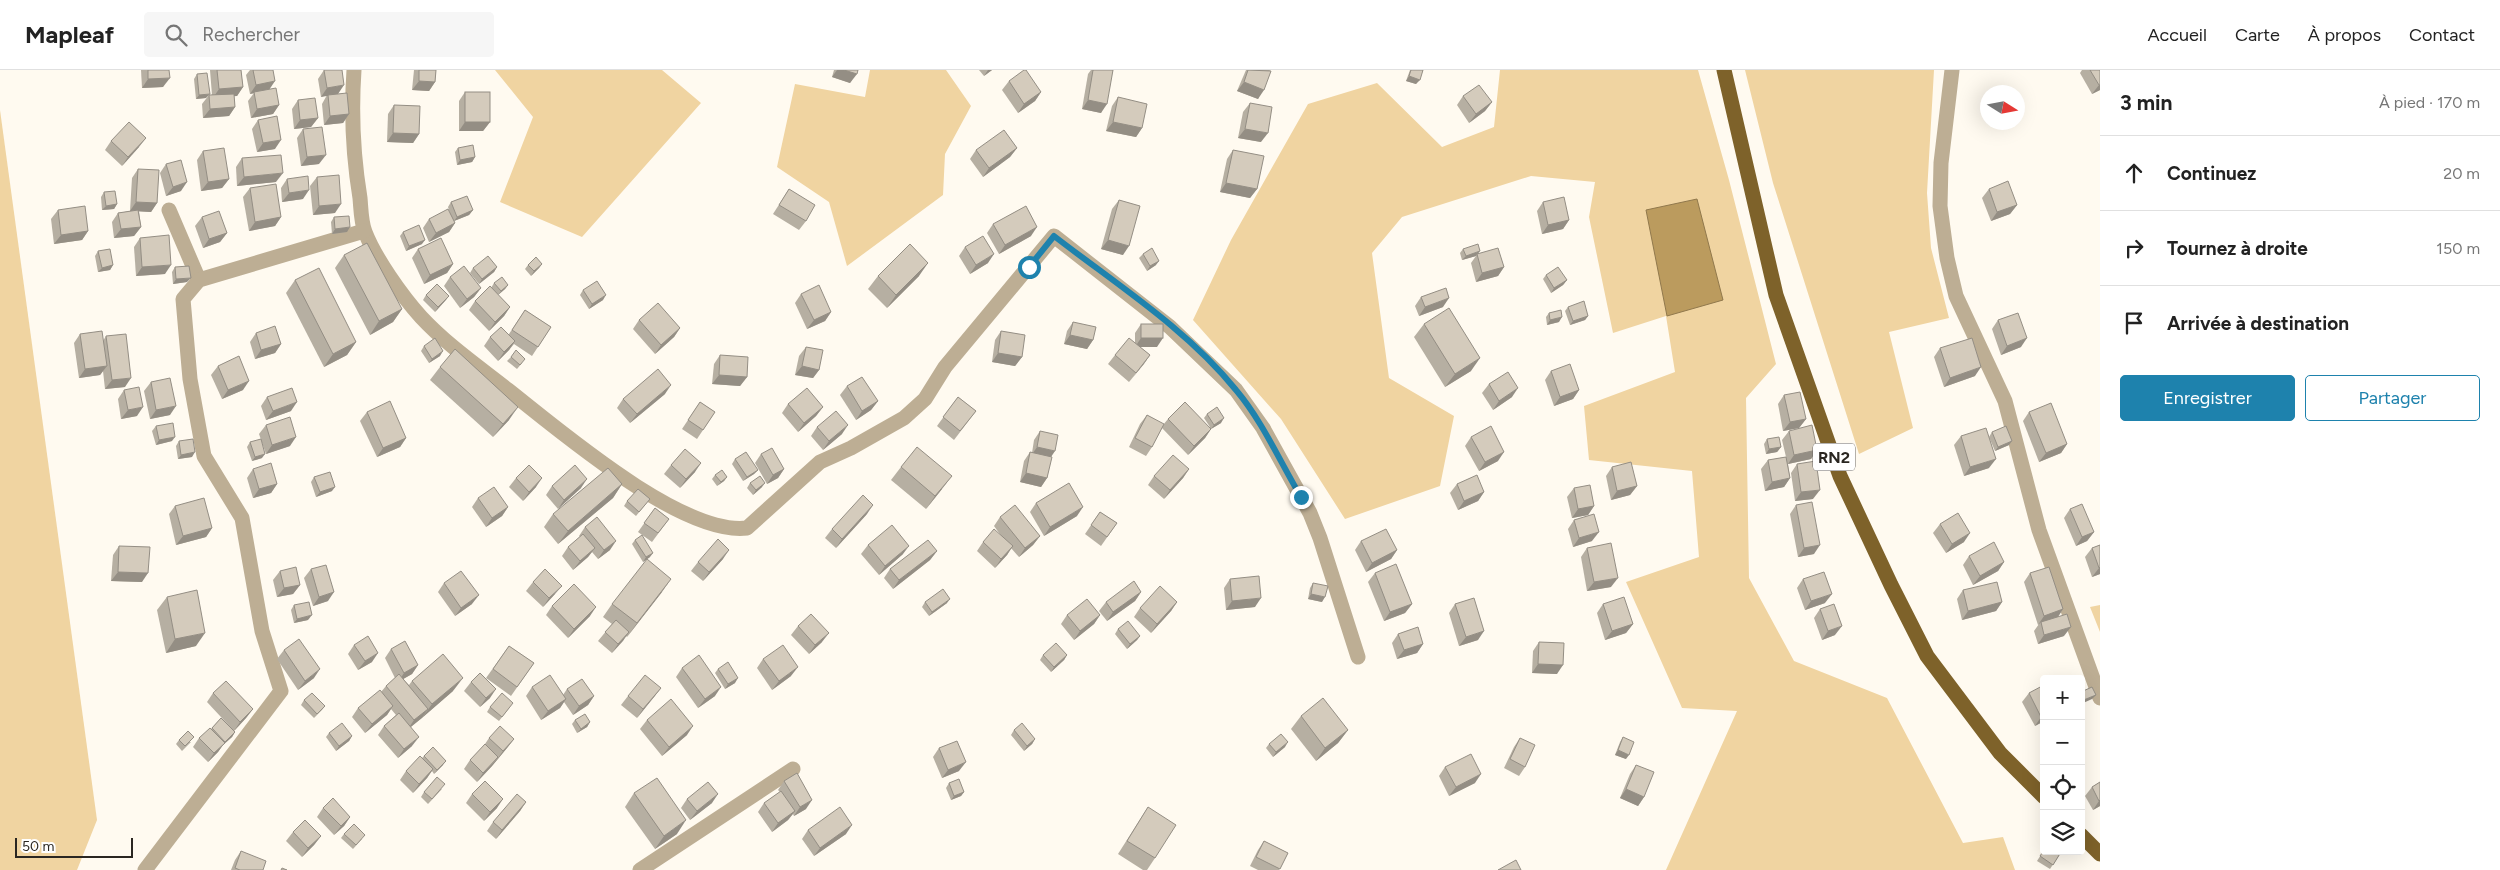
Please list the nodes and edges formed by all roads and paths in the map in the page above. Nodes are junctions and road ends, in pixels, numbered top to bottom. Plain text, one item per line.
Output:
1 (354, 70) edge
2 (1724, 70) edge
3 (1952, 70) edge
4 (169, 210) dead end
5 (364, 231) junction
6 (199, 280) junction
7 (1358, 657) dead end
8 (2100, 698) edge
9 (793, 769) dead end
10 (2040, 793) edge
11 (2085, 839) edge
12 (2100, 854) edge
13 (145, 870) edge
14 (640, 870) edge

1 - 5 street
2 - 10 highway, RN2
3 - 8 street
4 - 6 street
5 - 6 street
5 - 7 street
6 - 13 street
9 - 14 street
11 - 12 highway

